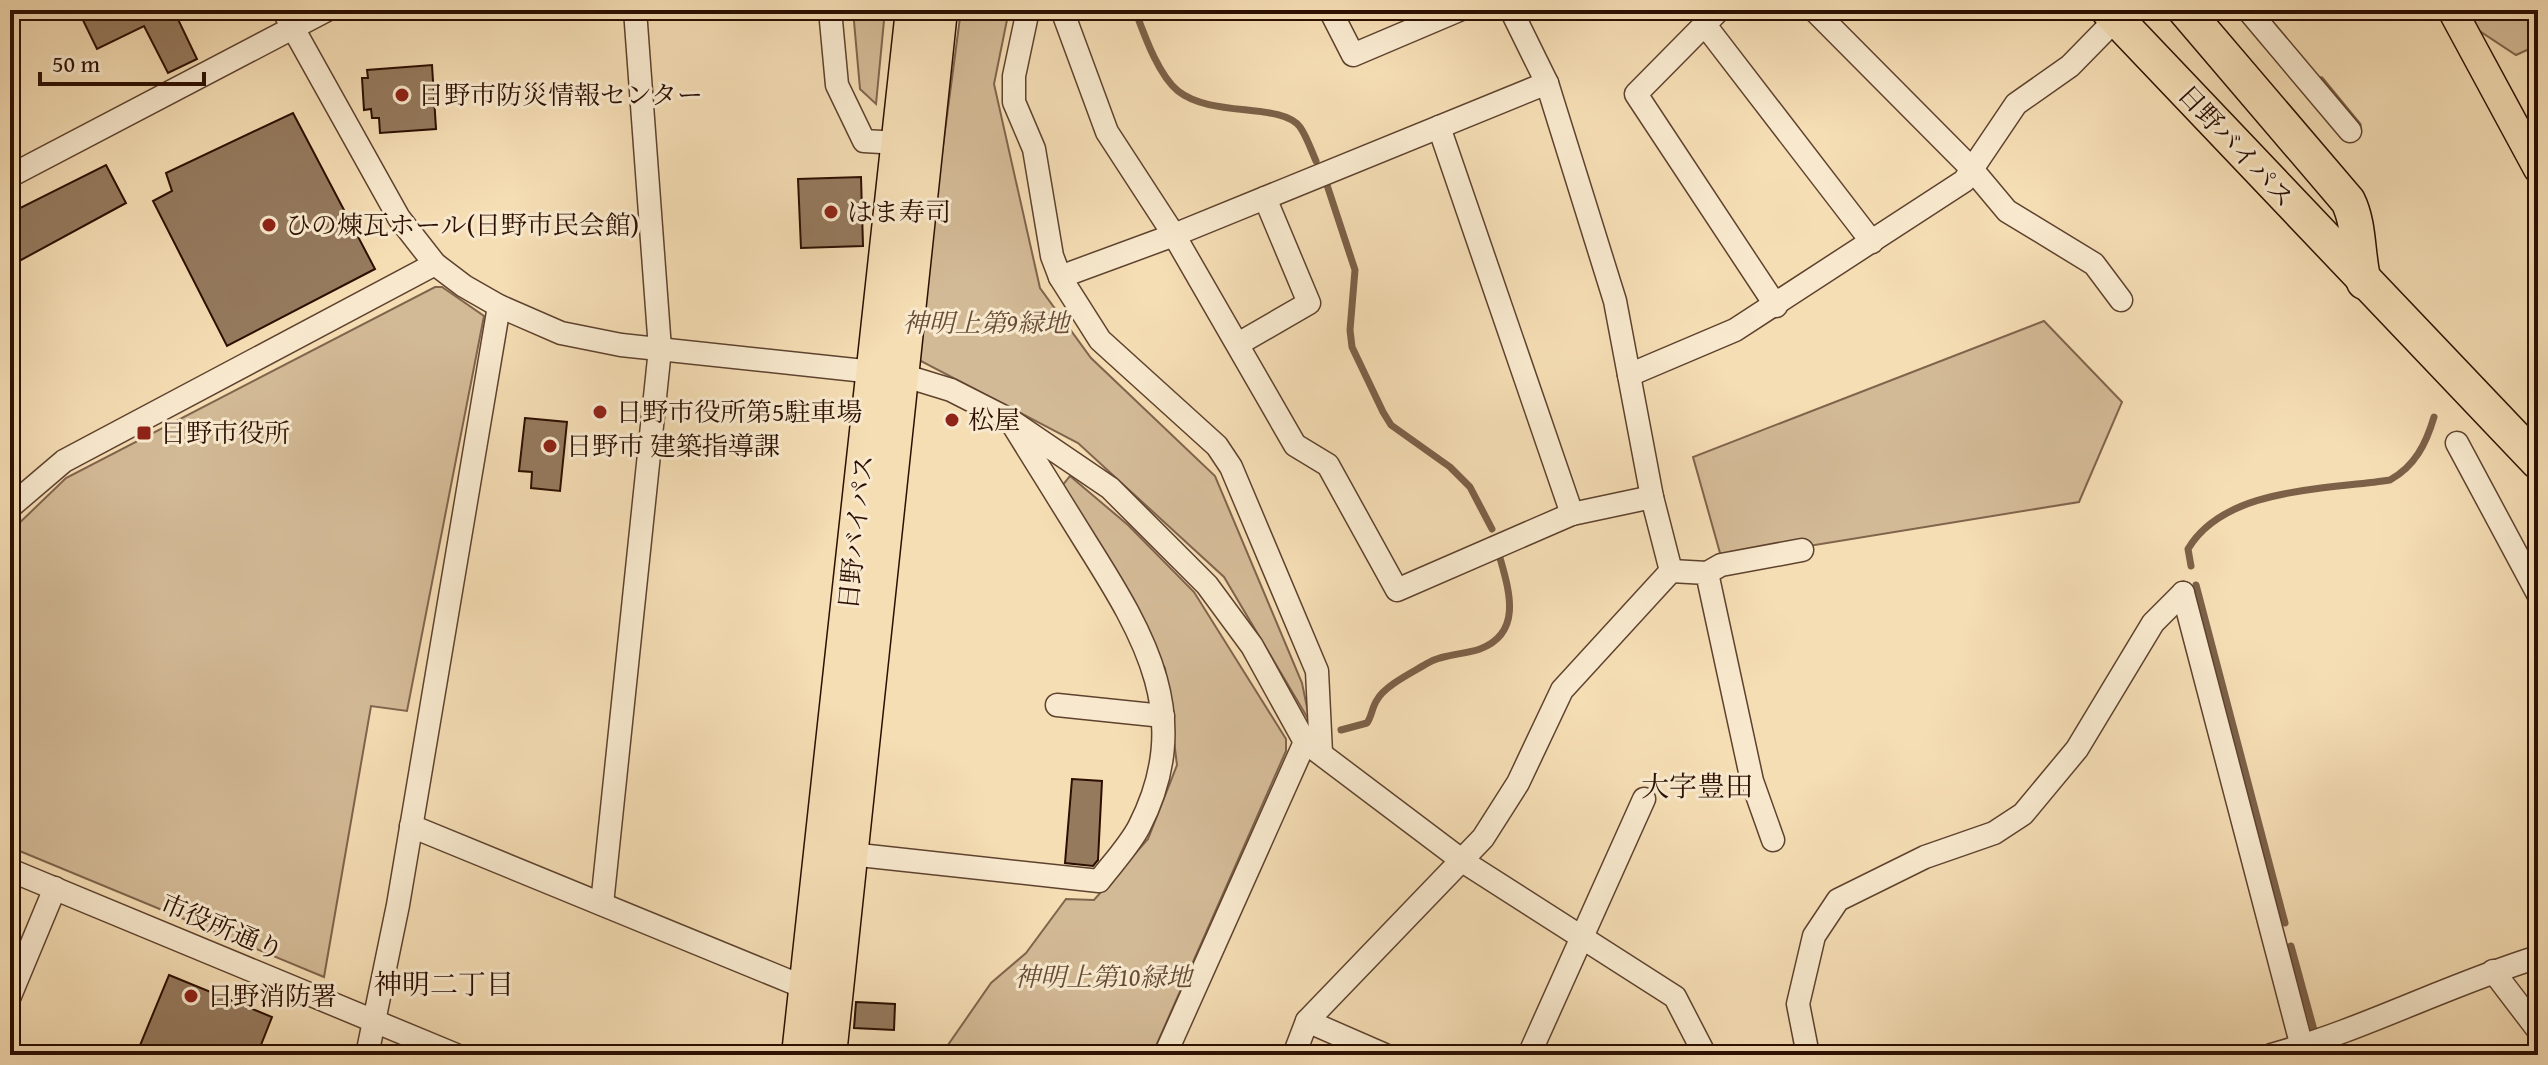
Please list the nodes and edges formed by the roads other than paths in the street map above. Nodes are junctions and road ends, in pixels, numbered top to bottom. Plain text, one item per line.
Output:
1 (327, 10) edge
2 (635, 10) edge
3 (830, 10) edge
4 (913, 10) edge
5 (940, 10) edge
6 (1028, 10) edge
7 (1062, 10) edge
8 (1330, 10) edge
9 (1459, 10) edge
10 (1511, 10) edge
11 (1814, 10) edge
12 (2185, 10) edge
13 (2248, 10) edge
14 (2452, 10) edge
15 (2112, 14) edge
16 (1712, 18) edge
17 (288, 19) edge
18 (1547, 83) junction
19 (1439, 127) junction
20 (2350, 131) dead end
21 (899, 143) junction
22 (1971, 168) junction
23 (2538, 169) edge
24 (10, 176) edge
25 (1265, 198) junction
26 (1174, 235) junction
27 (1872, 242) junction
28 (435, 264) junction
29 (1060, 277) junction
30 (2364, 282) junction
31 (2121, 300) dead end
32 (499, 306) junction
33 (1776, 306) junction
34 (1238, 344) junction
35 (660, 349) junction
36 (888, 373) junction
37 (1629, 375) junction
38 (1010, 420) junction
39 (2457, 443) dead end
40 (2538, 462) edge
41 (1652, 497) junction
42 (10, 507) edge
43 (1572, 514) junction
44 (1802, 550) dead end
45 (1671, 571) junction
46 (1707, 573) junction
47 (2538, 594) edge
48 (1057, 705) dead end
49 (1163, 716) junction
50 (1313, 747) junction
51 (1644, 799) dead end
52 (411, 826) junction
53 (1773, 840) dead end
54 (850, 854) junction
55 (1464, 862) junction
56 (10, 870) edge
57 (55, 888) junction
58 (602, 904) junction
59 (1582, 936) junction
60 (2538, 957) edge
61 (2493, 971) junction
62 (806, 988) junction
63 (10, 996) edge
64 (1307, 1021) junction
65 (377, 1022) junction
66 (2538, 1030) edge
67 (2330, 1046) edge
68 (2302, 1047) junction
69 (367, 1055) edge
70 (456, 1055) edge
71 (799, 1055) edge
72 (829, 1055) edge
73 (1165, 1055) edge
74 (1294, 1055) edge
75 (1385, 1055) edge
76 (1529, 1055) edge
77 (1705, 1055) edge
78 (1808, 1055) edge
79 (2271, 1055) edge

1 - 17 street
2 - 35 street
3 - 21 street
4 - 21 highway, 日野バイパス
5 - 36 highway, 日野バイパス
6 - 29 street
7 - 26 street
8 - 9 street
10 - 18 street
11 - 22 street
12 - 30 highway, 日野バイパス
13 - 20 street
14 - 23 main road
15 - 22 street
15 - 30 highway, 日野バイパス
16 - 27 street
16 - 33 street
17 - 24 street
17 - 28 street
18 - 19 street
18 - 37 street
19 - 25 street
19 - 43 street
21 - 36 highway, 日野バイパス
22 - 27 street
22 - 31 street
25 - 26 street
25 - 34 street
26 - 29 street
26 - 34 street
27 - 33 street
28 - 32 street
28 - 42 street
29 - 50 street
30 - 40 highway, 日野バイパス
32 - 35 street
32 - 52 street
33 - 37 street
34 - 43 street
35 - 36 street
35 - 58 street
36 - 38 street
36 - 54 highway, 日野バイパス
36 - 62 highway, 日野バイパス
37 - 41 street
38 - 49 street
38 - 50 street
39 - 47 street
41 - 43 street
41 - 45 street
44 - 46 street
45 - 46 street
45 - 55 street
46 - 53 street
48 - 49 street
49 - 54 street
50 - 55 street
50 - 73 street
51 - 59 street
52 - 58 street
52 - 65 street
54 - 72 highway, 日野バイパス
55 - 59 street
55 - 64 street
56 - 57 street, 市役所通り
57 - 63 street
57 - 65 street, 市役所通り
58 - 62 street
59 - 76 street
59 - 77 street
60 - 61 street
61 - 66 street
61 - 67 street
62 - 71 highway, 日野バイパス
64 - 74 street
64 - 75 street
65 - 69 street
65 - 70 street, 市役所通り
67 - 68 street
68 - 78 street
68 - 79 street

